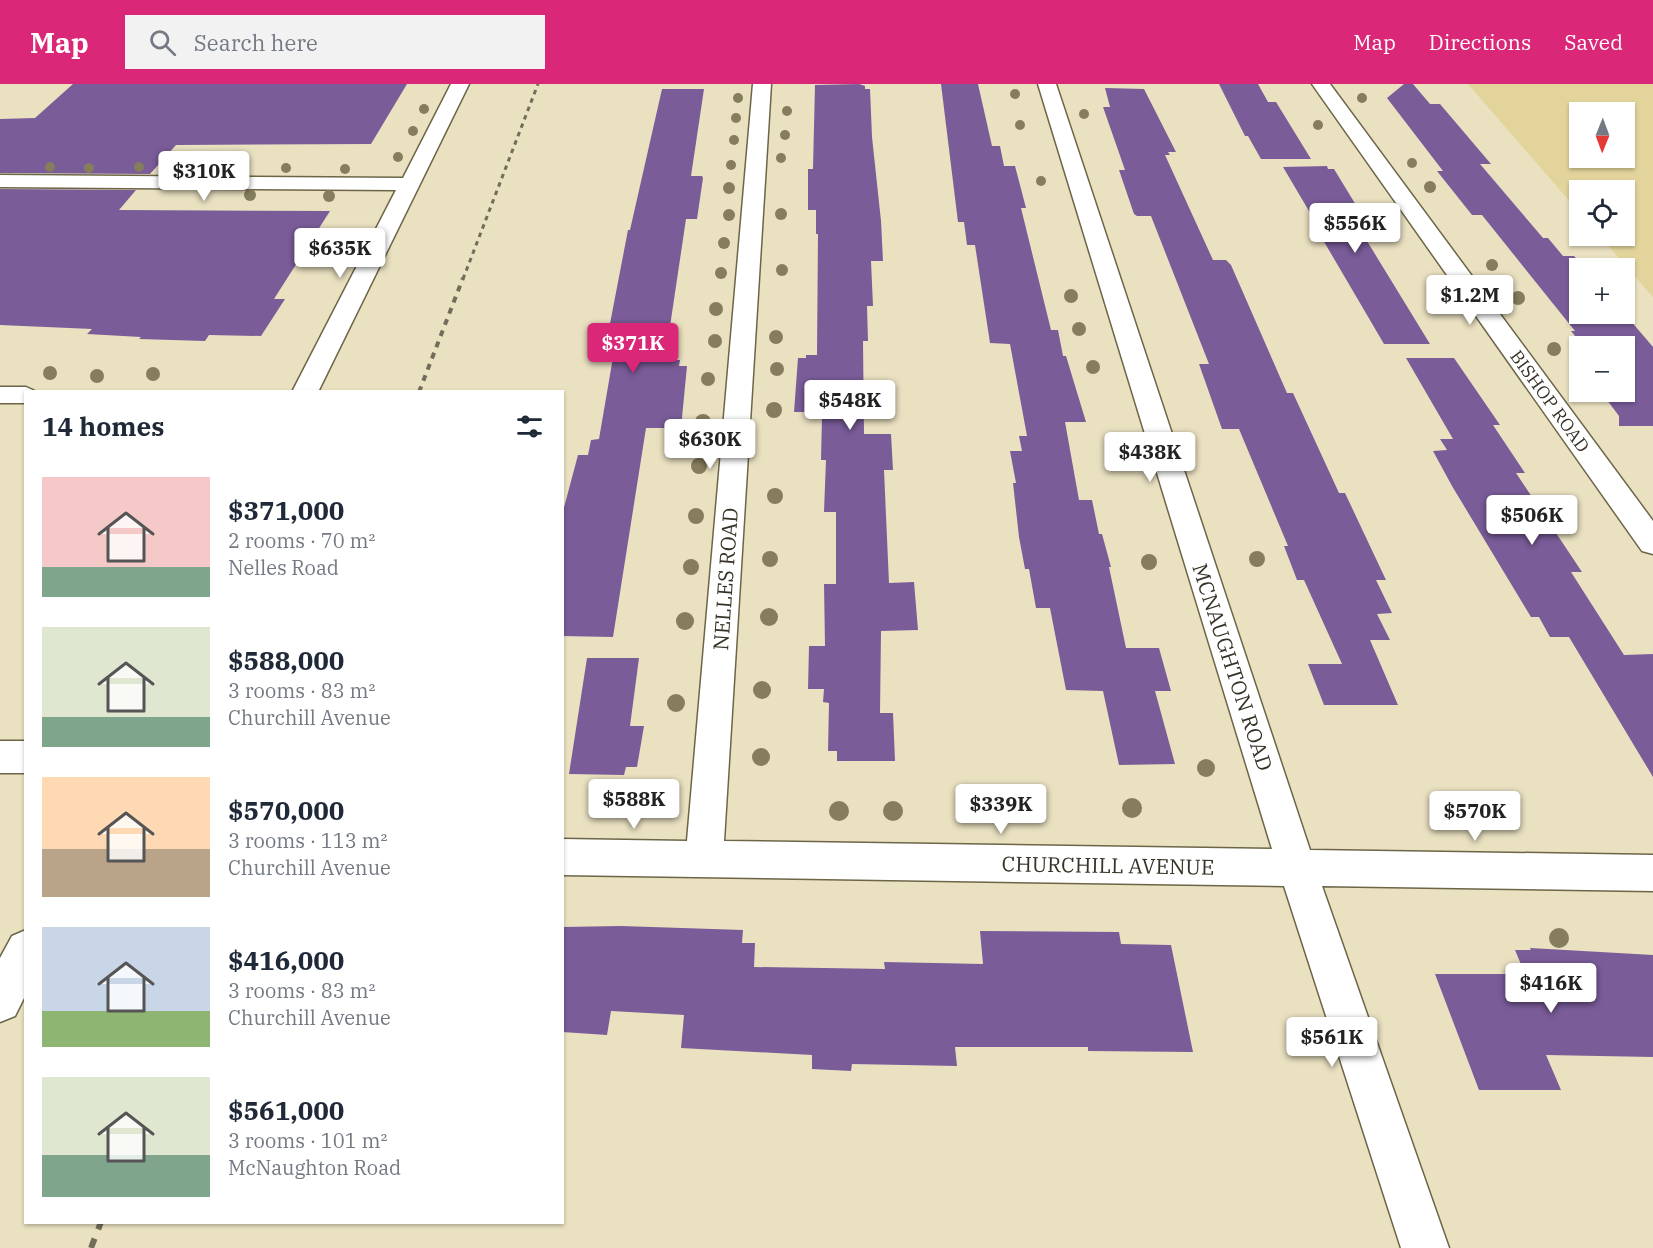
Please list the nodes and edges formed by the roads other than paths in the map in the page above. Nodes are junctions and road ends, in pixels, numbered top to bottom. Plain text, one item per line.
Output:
1 (460, 84) edge
2 (762, 84) edge
3 (1047, 84) edge
4 (1321, 84) edge
5 (0, 181) edge
6 (409, 184) junction
7 (306, 390) edge
8 (0, 395) edge
9 (24, 395) edge
10 (1653, 543) edge
11 (0, 757) edge
12 (24, 757) edge
13 (564, 857) edge
14 (704, 859) junction
15 (1297, 868) junction
16 (1653, 873) edge
17 (24, 954) edge
18 (0, 1001) edge
19 (1425, 1248) edge

1 - 6 street
2 - 14 street, NELLES ROAD
3 - 15 street, MCNAUGHTON ROAD
4 - 10 street, BISHOP ROAD
5 - 6 street
6 - 7 street
8 - 9 street
11 - 12 street
13 - 14 street, CHURCHILL AVENUE
14 - 15 street, CHURCHILL AVENUE
15 - 16 street, CHURCHILL AVENUE
15 - 19 street, MCNAUGHTON ROAD
17 - 18 street

